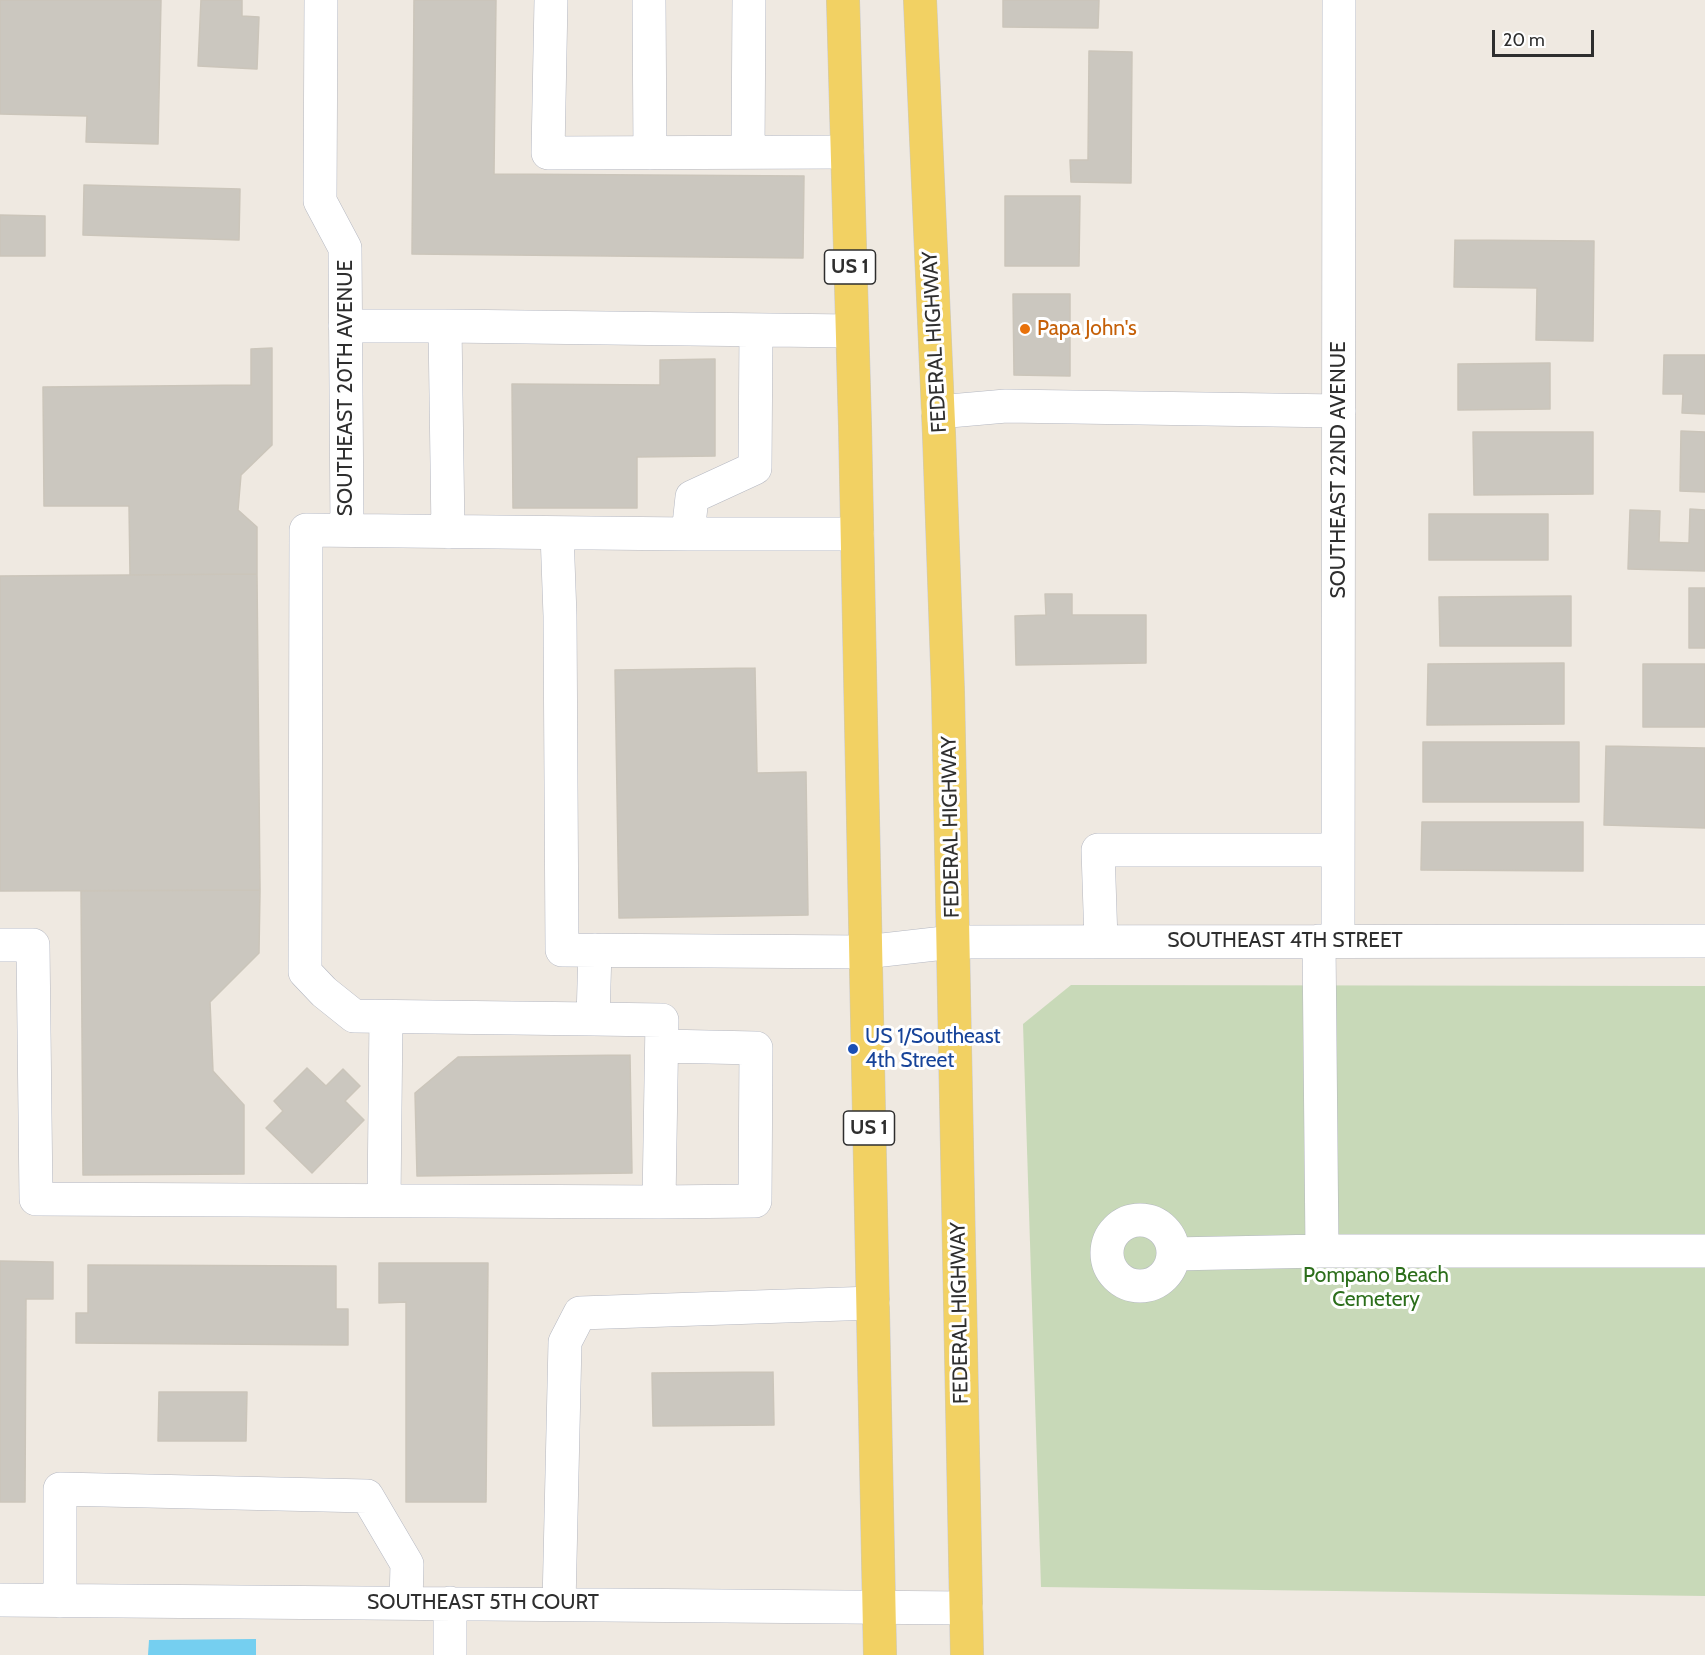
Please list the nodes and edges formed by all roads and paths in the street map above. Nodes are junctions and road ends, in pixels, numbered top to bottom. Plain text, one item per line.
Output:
1 (321, 0) edge
2 (550, 0) edge
3 (649, 0) edge
4 (748, 0) edge
5 (843, 0) edge
6 (920, 0) edge
7 (1339, 0) edge
8 (748, 152) junction
9 (847, 152) junction
10 (650, 153) junction
11 (345, 326) junction
12 (445, 326) junction
13 (756, 330) junction
14 (851, 331) junction
15 (1339, 411) junction
16 (938, 412) junction
17 (346, 530) junction
18 (448, 532) junction
19 (556, 533) junction
20 (688, 534) junction
21 (858, 534) junction
22 (1338, 850) junction
23 (1101, 941) junction
24 (1329, 941) junction
25 (1705, 941) edge
26 (953, 942) junction
27 (0, 945) edge
28 (595, 950) junction
29 (865, 952) junction
30 (386, 1017) junction
31 (593, 1018) junction
32 (662, 1046) junction
33 (384, 1200) junction
34 (659, 1202) junction
35 (1322, 1251) junction
36 (1705, 1251) edge
37 (1173, 1254) dead end
38 (873, 1303) junction
39 (0, 1600) edge
40 (60, 1601) junction
41 (406, 1603) junction
42 (450, 1603) junction
43 (559, 1604) junction
44 (880, 1606) junction
45 (966, 1608) junction
46 (450, 1655) edge
47 (880, 1655) edge
48 (967, 1655) edge

1 - 11 street, SOUTHEAST 20TH AVENUE
2 - 10 street
3 - 10 street
4 - 8 street
5 - 9 main road, US 1
6 - 16 main road, FEDERAL HIGHWAY
7 - 15 street, SOUTHEAST 22ND AVENUE
8 - 9 street
8 - 10 street
9 - 14 main road, US 1
11 - 12 street
11 - 17 street, SOUTHEAST 20TH AVENUE
12 - 13 street
12 - 18 street
13 - 14 street
13 - 20 street
14 - 21 main road, US 1
15 - 16 street
15 - 22 street, SOUTHEAST 22ND AVENUE
16 - 26 main road, FEDERAL HIGHWAY
17 - 18 street
17 - 30 street
18 - 19 street
19 - 20 street
19 - 28 street, SOUTHEAST 4TH STREET
20 - 21 street
21 - 29 main road, US 1
22 - 23 street
22 - 24 street, SOUTHEAST 22ND AVENUE
23 - 24 street, SOUTHEAST 4TH STREET
23 - 26 street, SOUTHEAST 4TH STREET
24 - 25 street, SOUTHEAST 4TH STREET
24 - 35 street, SOUTHEAST 22ND AVENUE
26 - 29 street, SOUTHEAST 4TH STREET
26 - 45 main road, FEDERAL HIGHWAY
27 - 33 street
28 - 29 street, SOUTHEAST 4TH STREET
28 - 31 street
29 - 38 main road, US 1
30 - 31 street
30 - 33 street
31 - 32 street
32 - 34 street
32 - 34 street
33 - 34 street
35 - 36 street
35 - 37 street
38 - 43 street
38 - 44 main road, US 1
39 - 40 street, SOUTHEAST 5TH COURT
40 - 41 street, SOUTHEAST 5TH COURT
40 - 41 street
41 - 42 street, SOUTHEAST 5TH COURT
42 - 43 street, SOUTHEAST 5TH COURT
42 - 46 street
43 - 44 street, SOUTHEAST 5TH COURT
44 - 45 street, SOUTHEAST 5TH COURT
44 - 47 main road, US 1
45 - 48 main road, FEDERAL HIGHWAY

